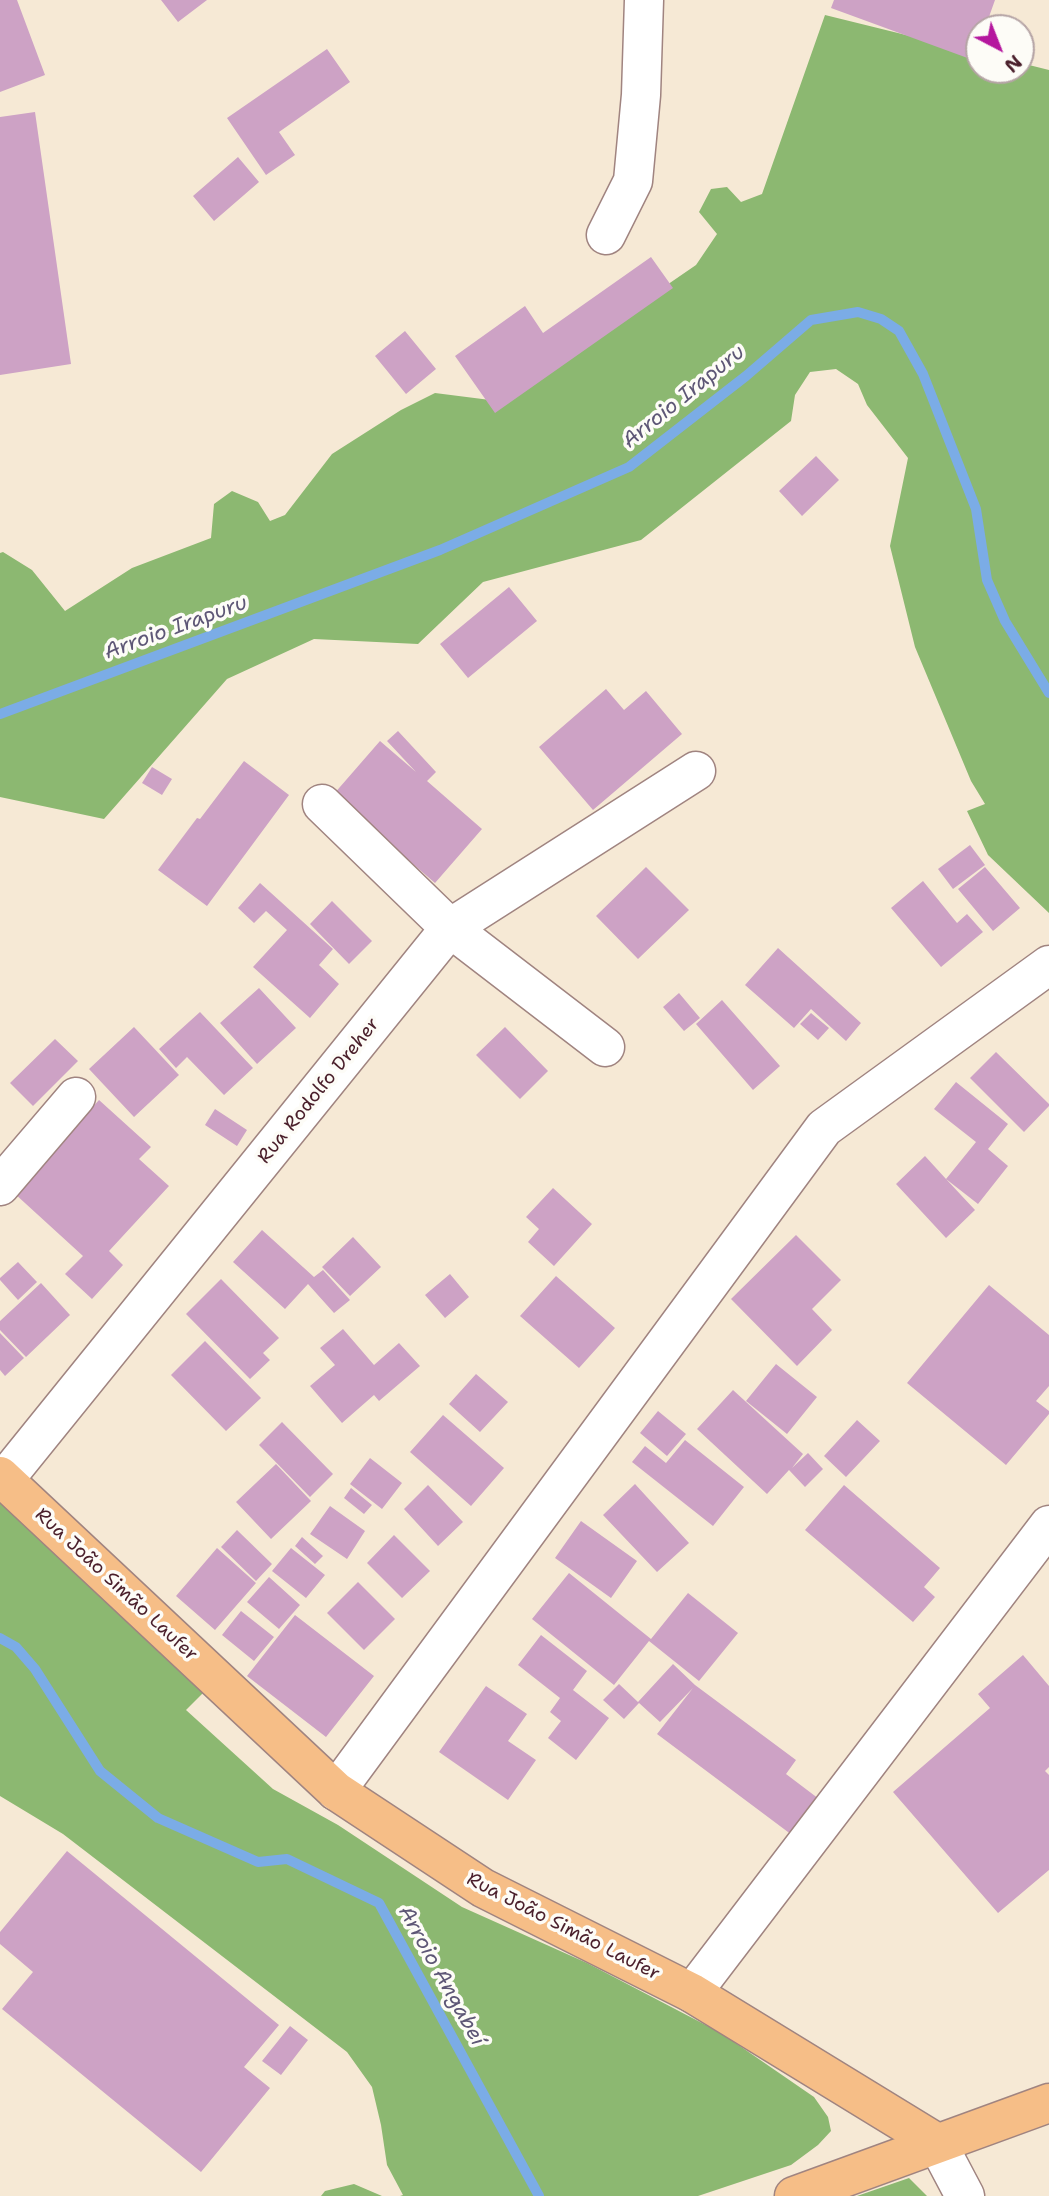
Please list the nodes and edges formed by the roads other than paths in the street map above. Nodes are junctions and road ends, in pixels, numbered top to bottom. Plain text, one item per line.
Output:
1 (644, 0) edge
2 (606, 235) dead end
3 (696, 771) dead end
4 (322, 804) dead end
5 (450, 928) junction
6 (1049, 965) edge
7 (605, 1047) dead end
8 (76, 1097) dead end
9 (0, 1186) edge
10 (2, 1478) edge
11 (1049, 1525) edge
12 (336, 1791) junction
13 (692, 1993) junction
14 (1049, 2104) edge
15 (937, 2143) junction
16 (794, 2196) edge
17 (965, 2196) edge

1 - 2 street
3 - 5 street, Rua Rodolfo Dreher
4 - 5 street
5 - 7 street
5 - 10 street, Rua Rodolfo Dreher
6 - 12 street
8 - 9 street
10 - 12 main road, Rua João Simão Laufer
11 - 13 street
12 - 13 main road, Rua João Simão Laufer
13 - 15 main road, Rua João Simão Laufer
14 - 15 main road
15 - 16 main road
15 - 17 street

